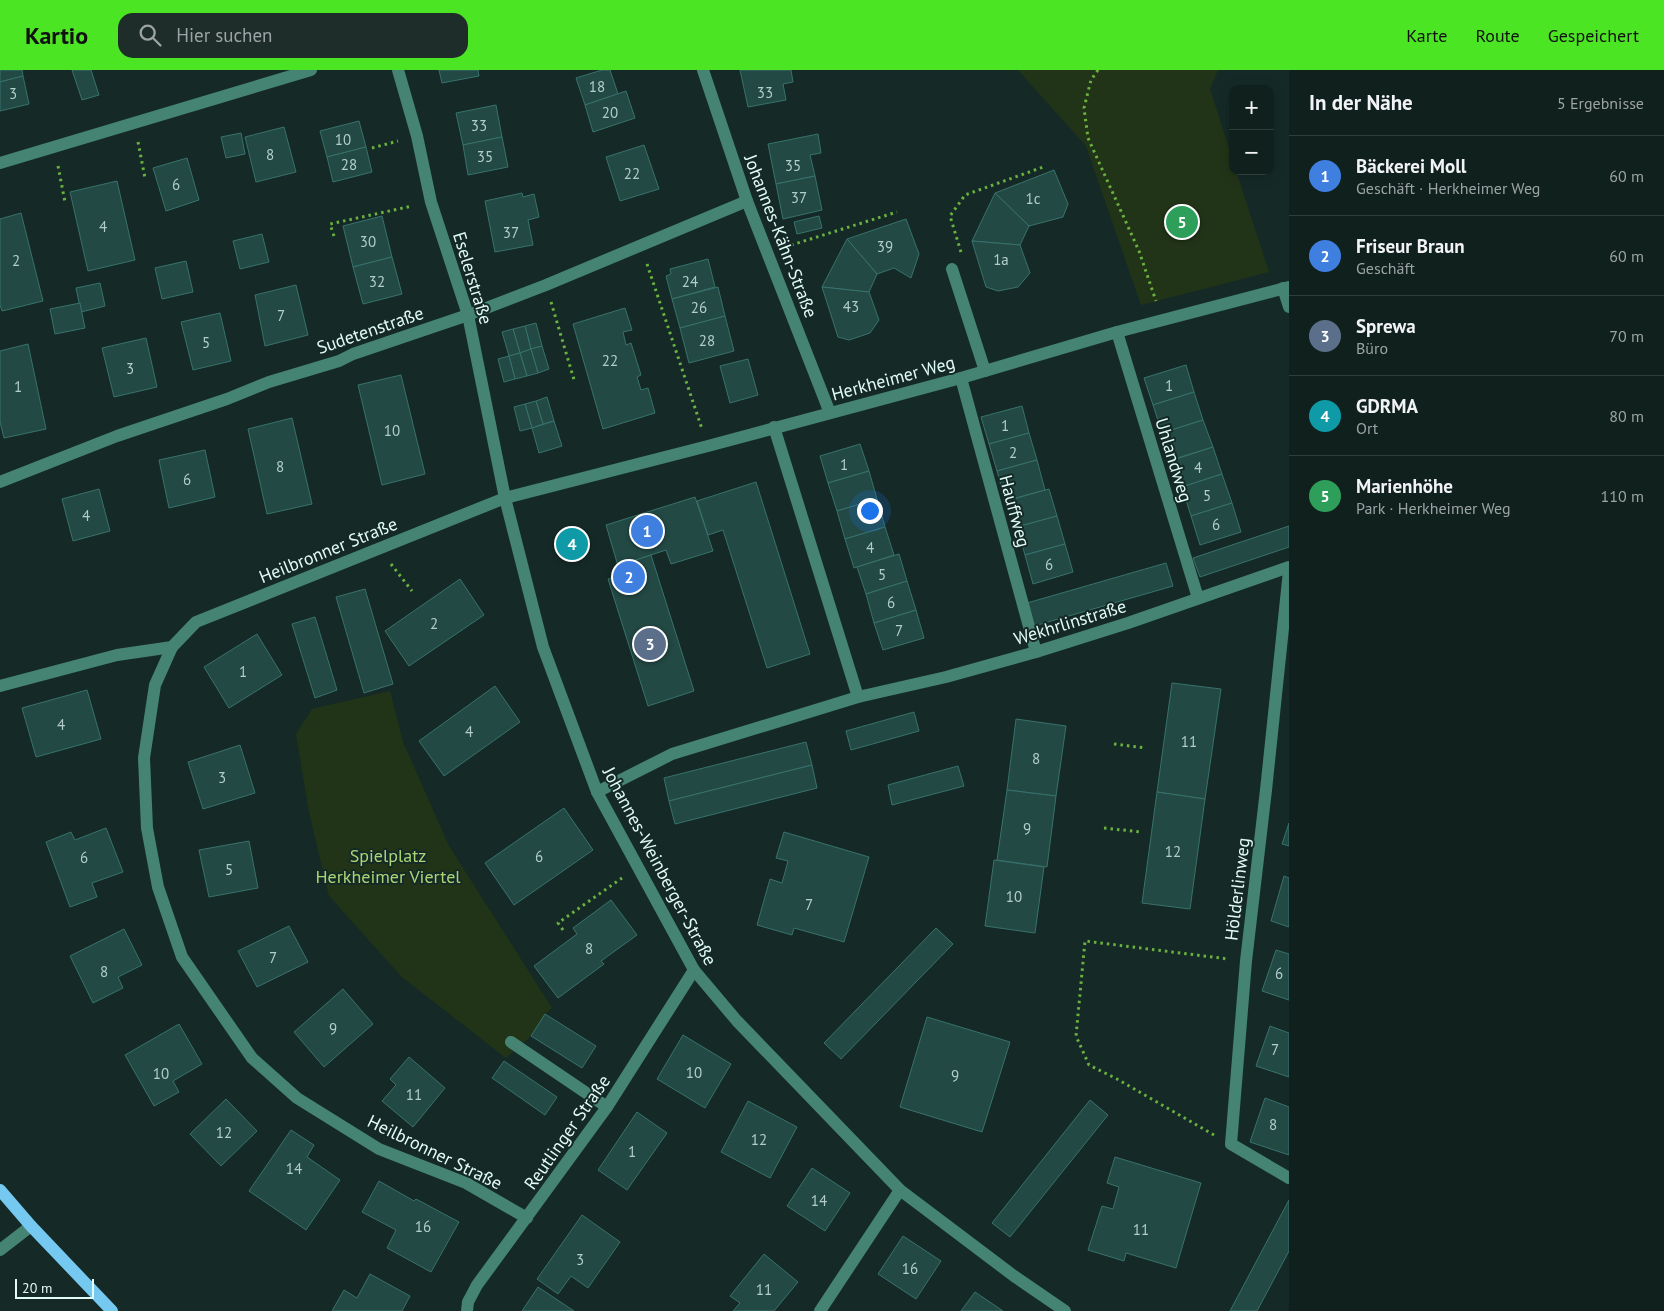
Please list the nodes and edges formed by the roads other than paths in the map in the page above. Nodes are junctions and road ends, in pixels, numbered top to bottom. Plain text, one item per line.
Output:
1 (311, 70) edge
2 (398, 70) edge
3 (703, 70) edge
4 (0, 163) edge
5 (747, 201) junction
6 (952, 269) dead end
7 (1286, 288) edge
8 (1289, 307) edge
9 (468, 314) junction
10 (1116, 332) junction
11 (985, 371) junction
12 (961, 378) junction
13 (830, 413) junction
14 (774, 427) junction
15 (0, 482) edge
16 (504, 498) junction
17 (1289, 567) edge
18 (1289, 571) edge
19 (1198, 598) junction
20 (172, 647) junction
21 (1036, 652) junction
22 (0, 686) edge
23 (858, 697) junction
24 (597, 792) junction
25 (694, 970) junction
26 (510, 1042) dead end
27 (607, 1107) junction
28 (1289, 1178) edge
29 (0, 1190) edge
30 (900, 1190) junction
31 (527, 1218) junction
32 (31, 1226) junction
33 (0, 1250) edge
34 (112, 1311) edge
35 (467, 1311) edge
36 (820, 1311) edge
37 (1065, 1311) edge

1 - 4 street
2 - 9 street, Eselerstraße
3 - 5 street, Johannes-Kähn-Straße
5 - 9 street, Sudetenstraße
5 - 13 street, Johannes-Kähn-Straße
6 - 11 street
7 - 8 street
7 - 10 street, Herkheimer Weg
9 - 15 street, Sudetenstraße
9 - 16 street, Eselerstraße
10 - 11 street, Herkheimer Weg
10 - 19 street, Uhlandweg
11 - 12 street, Herkheimer Weg
12 - 13 street, Herkheimer Weg
12 - 21 street, Hauffweg
13 - 14 street, Herkheimer Weg
14 - 16 street, Herkheimer Weg
14 - 23 street
16 - 20 street, Heilbronner Straße
16 - 24 street, Johannes-Weinberger-Straße
17 - 19 street, Wekhrlinstraße
18 - 28 street, Hölderlinweg
19 - 21 street, Wekhrlinstraße
20 - 22 street
20 - 31 street, Heilbronner Straße
21 - 23 street, Wekhrlinstraße
23 - 24 street, Wekhrlinstraße
24 - 25 street, Johannes-Weinberger-Straße
25 - 27 street, Reutlinger Straße
25 - 30 street, Johannes-Weinberger-Straße
26 - 27 street
27 - 31 street, Reutlinger Straße
29 - 32 main road
30 - 36 street
30 - 37 street, Johannes-Weinberger-Straße
31 - 35 street, Reutlinger Straße
32 - 33 street
32 - 34 main road

